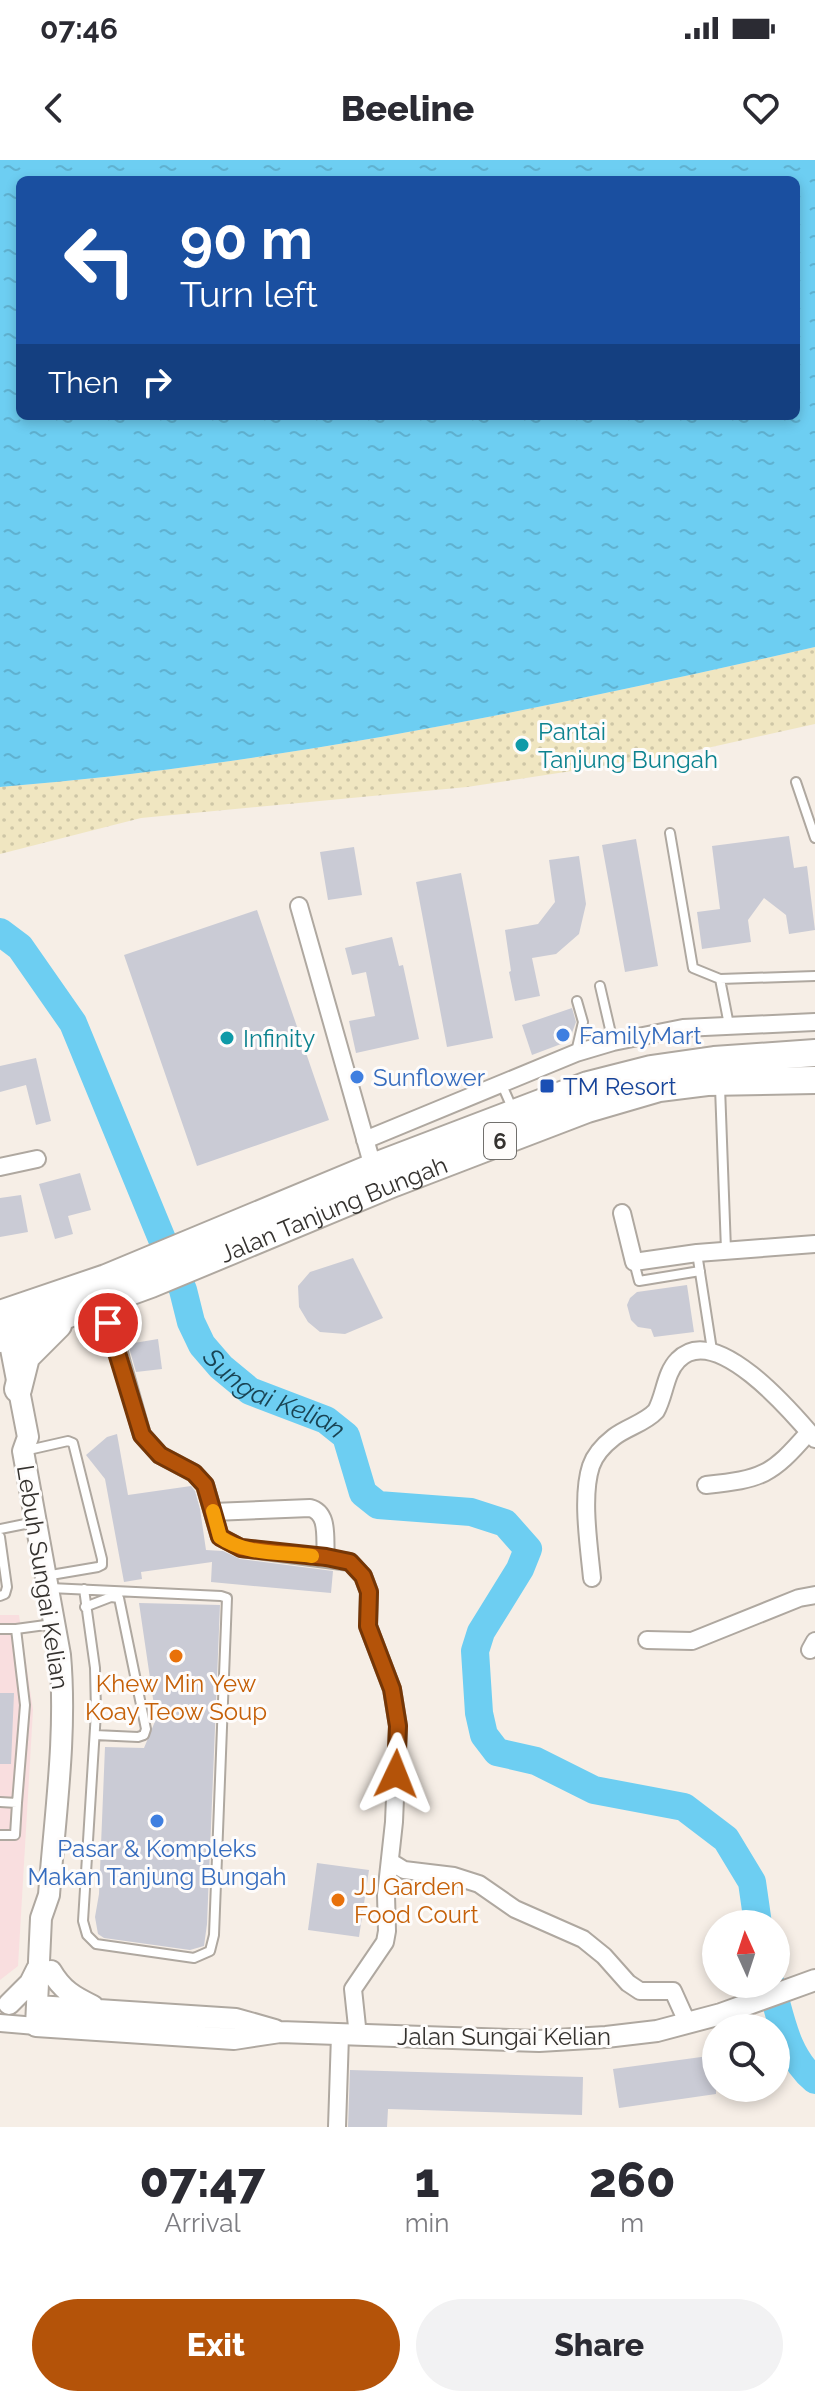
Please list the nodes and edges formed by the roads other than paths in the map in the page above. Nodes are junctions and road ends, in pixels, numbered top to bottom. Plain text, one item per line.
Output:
1 (796, 782) dead end
2 (670, 833) dead end
3 (815, 838) edge
4 (299, 906) dead end
5 (815, 976) edge
6 (720, 979) junction
7 (600, 986) dead end
8 (577, 1001) dead end
9 (815, 1022) edge
10 (729, 1026) junction
11 (613, 1042) junction
12 (576, 1053) junction
13 (815, 1053) edge
14 (815, 1080) edge
15 (720, 1082) junction
16 (502, 1085) junction
17 (514, 1113) junction
18 (365, 1140) junction
19 (37, 1159) dead end
20 (0, 1167) edge
21 (373, 1167) junction
22 (622, 1213) dead end
23 (815, 1244) edge
24 (726, 1250) junction
25 (195, 1253) junction
26 (697, 1253) junction
27 (634, 1262) junction
28 (700, 1271) junction
29 (146, 1274) junction
30 (100, 1304) junction
31 (70, 1315) junction
32 (3, 1326) edge
33 (712, 1350) junction
34 (6, 1384) edge
35 (812, 1436) edge
36 (23, 1451) junction
37 (706, 1485) dead end
38 (213, 1512) junction
39 (36, 1522) junction
40 (0, 1529) edge
41 (0, 1537) edge
42 (326, 1557) junction
43 (592, 1578) dead end
44 (46, 1582) junction
45 (84, 1589) junction
46 (815, 1595) edge
47 (0, 1596) edge
48 (85, 1607) junction
49 (53, 1624) junction
50 (0, 1629) edge
51 (16, 1629) junction
52 (647, 1640) dead end
53 (95, 1735) junction
54 (0, 1802) edge
55 (17, 1803) junction
56 (0, 1835) edge
57 (391, 1862) junction
58 (45, 1968) junction
59 (815, 1980) edge
60 (5, 2003) edge
61 (101, 2010) junction
62 (43, 2016) junction
63 (687, 2022) junction
64 (0, 2023) edge
65 (280, 2032) junction
66 (349, 2036) junction
67 (337, 2127) edge

1 - 3 lane
2 - 6 lane
4 - 18 street
5 - 6 lane
6 - 10 lane
7 - 11 lane
8 - 12 lane
9 - 10 street
10 - 11 street
11 - 12 street
12 - 16 street
13 - 17 main road, Jalan Tanjung Bungah / 6
14 - 15 main road, Jalan Tanjung Bungah / 6
15 - 24 lane
15 - 25 main road, Jalan Tanjung Bungah / 6
16 - 17 lane
16 - 18 street
17 - 21 main road, Jalan Tanjung Bungah / 6
18 - 21 street
19 - 20 street
21 - 25 main road, Jalan Tanjung Bungah / 6
22 - 27 street
23 - 24 street
24 - 26 street
25 - 29 main road, Jalan Tanjung Bungah / 6
26 - 27 street
26 - 28 lane
27 - 28 lane
28 - 33 lane
29 - 30 main road, Jalan Tanjung Bungah / 6
29 - 32 main road, Jalan Tanjung Bungah / 6
30 - 31 main road, Jalan Tanjung Bungah / 6
30 - 38 street
31 - 32 main road, Jalan Tanjung Bungah / 6
31 - 34 main road
32 - 34 street, Lebuh Sungai Kelian
33 - 35 street
33 - 43 street
34 - 36 street, Lebuh Sungai Kelian
35 - 37 street
36 - 39 street, Lebuh Sungai Kelian
36 - 44 lane
38 - 42 street
38 - 42 street
39 - 40 lane
39 - 44 street, Lebuh Sungai Kelian
41 - 47 lane
42 - 57 street
44 - 45 lane
44 - 49 street, Lebuh Sungai Kelian
45 - 48 lane
45 - 53 lane
46 - 52 street
48 - 53 lane
48 - 53 lane
49 - 51 lane
49 - 58 street, Lebuh Sungai Kelian
50 - 51 lane
51 - 55 lane
54 - 55 lane
55 - 56 lane
57 - 63 street
57 - 66 street
58 - 60 street
58 - 61 street
58 - 62 street, Lebuh Sungai Kelian
59 - 63 street, Jalan Sungai Kelian
60 - 62 street, Jalan Sungai Kelian
61 - 62 street, Jalan Sungai Kelian
61 - 65 street, Jalan Sungai Kelian
62 - 64 street, Jalan Sungai Kelian
62 - 65 street, Jalan Sungai Kelian
63 - 66 street, Jalan Sungai Kelian
65 - 66 street, Jalan Sungai Kelian
66 - 67 street

